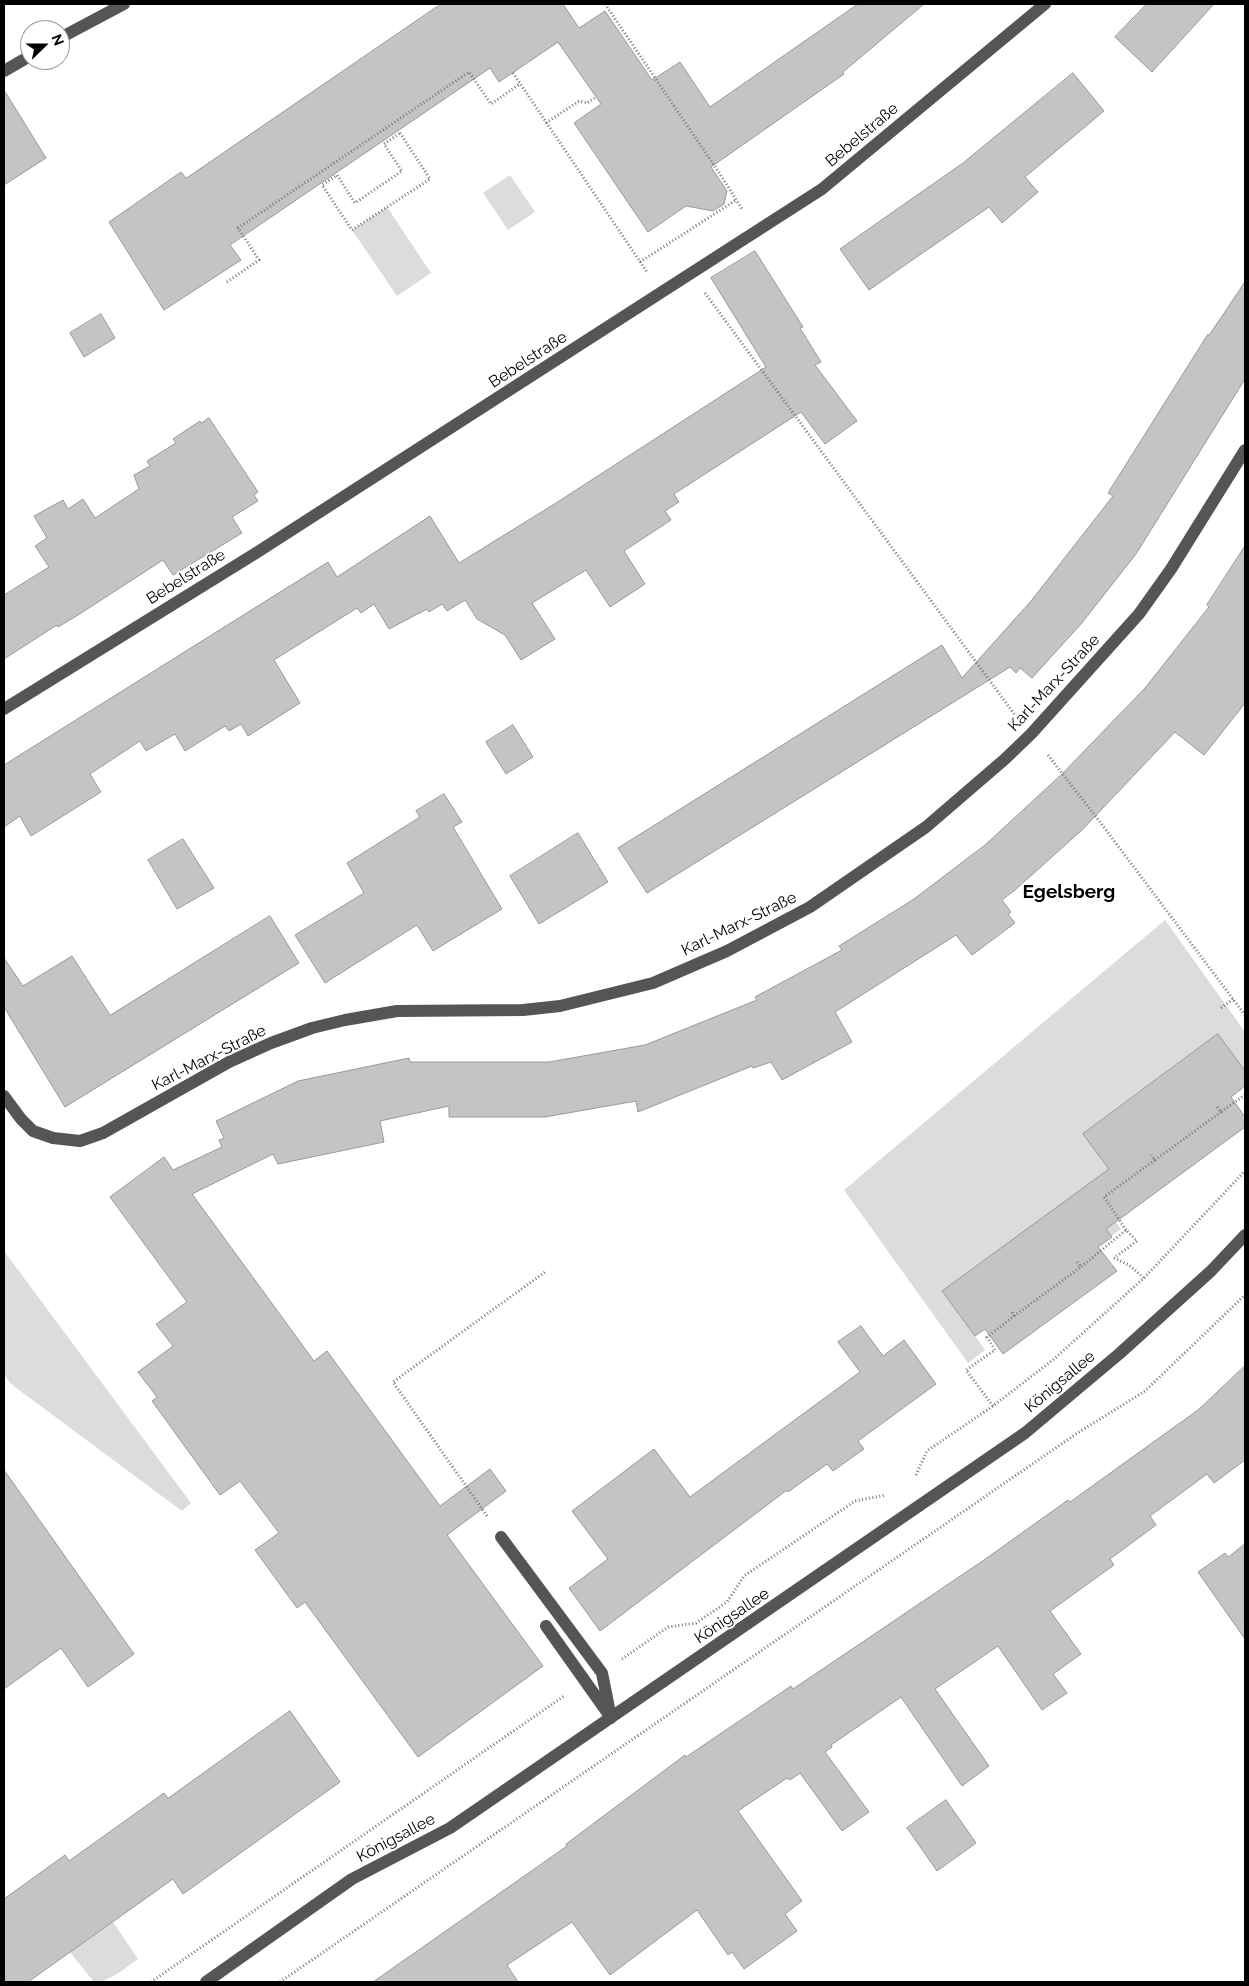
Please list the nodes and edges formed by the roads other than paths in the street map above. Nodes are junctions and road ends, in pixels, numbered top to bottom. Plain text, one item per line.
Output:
1 (124, 4) edge
2 (1045, 4) edge
3 (70, 33) edge
4 (20, 62) edge
5 (4, 72) edge
6 (1245, 450) edge
7 (4, 709) edge
8 (4, 1096) edge
9 (1245, 1235) edge
10 (501, 1537) road end
11 (546, 1626) dead end
12 (611, 1718) junction
13 (206, 1982) edge

1 - 3 street
2 - 7 street, Bebelstraße
4 - 5 street
6 - 8 street, Karl-Marx-Straße
9 - 12 street, Königsallee
10 - 12 street
11 - 12 street
12 - 13 street, Königsallee

